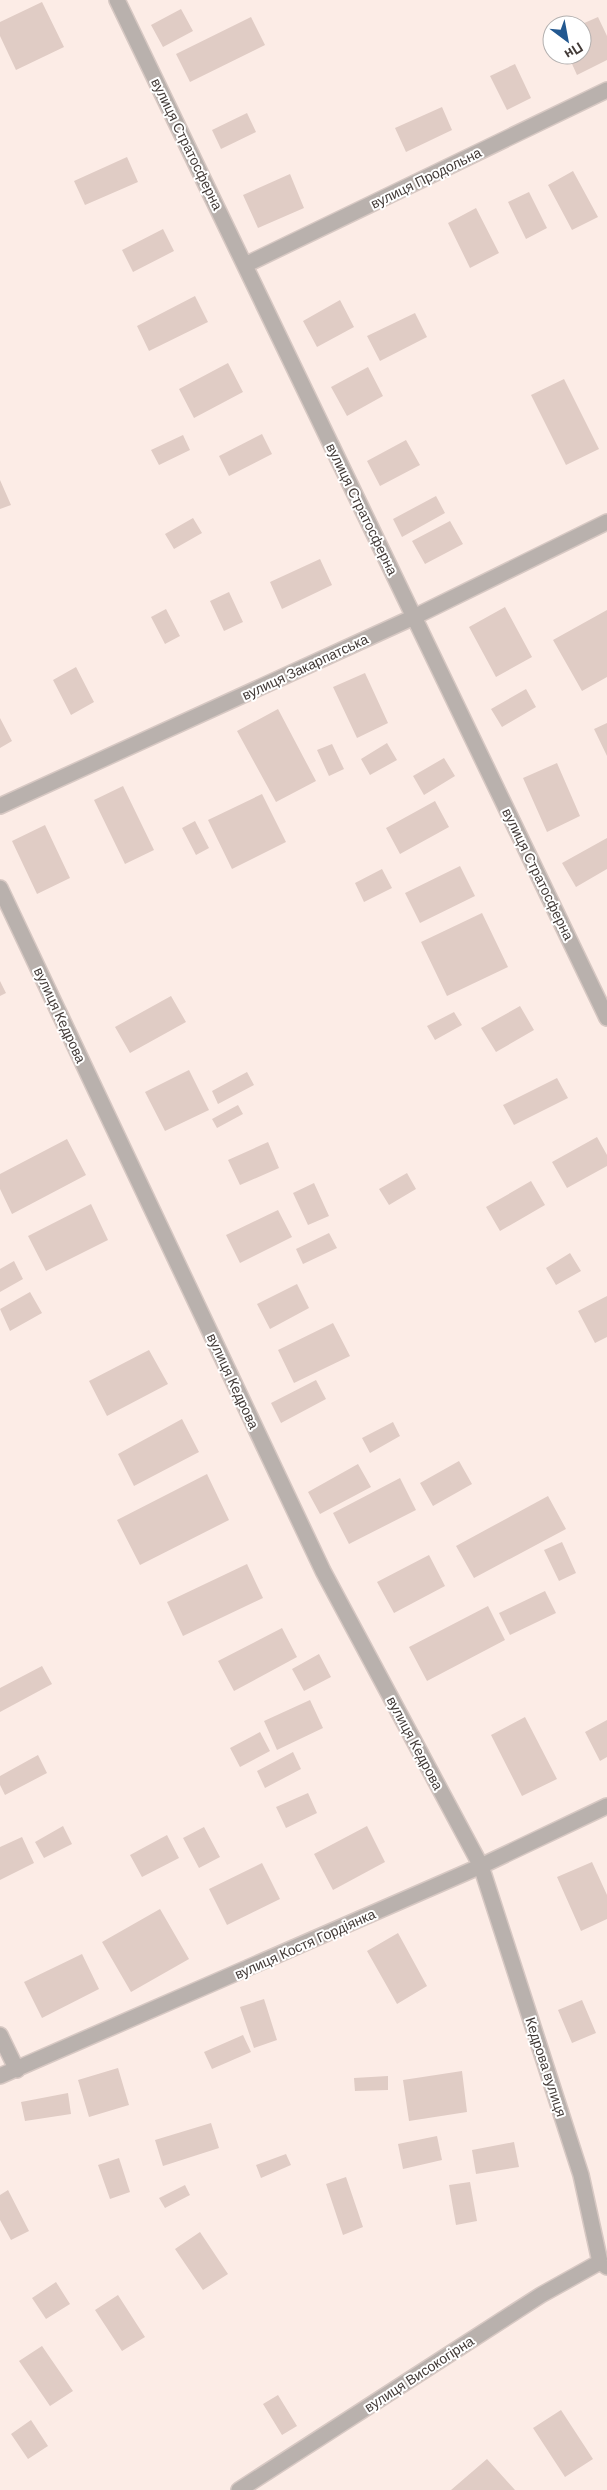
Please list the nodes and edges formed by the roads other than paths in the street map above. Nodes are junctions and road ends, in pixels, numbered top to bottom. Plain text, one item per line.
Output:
1 (118, 0) edge
2 (607, 90) edge
3 (245, 265) junction
4 (607, 522) edge
5 (414, 617) junction
6 (0, 806) edge
7 (0, 888) edge
8 (607, 1018) edge
9 (607, 1806) edge
10 (481, 1866) junction
11 (0, 2035) edge
12 (17, 2070) junction
13 (0, 2076) edge
14 (604, 2264) edge
15 (239, 2490) edge

1 - 3 street, вулиця Стратосферна
2 - 3 street, вулиця Продольна
3 - 5 street, вулиця Стратосферна
4 - 5 street, вулиця Закарпатська
5 - 6 street, вулиця Закарпатська
5 - 8 street, вулиця Стратосферна
7 - 10 street, вулиця Кедрова
9 - 10 street, вулиця Костя Гордіянка
10 - 12 street, вулиця Костя Гордіянка
10 - 14 street, Кедрова вулиця
11 - 12 street
12 - 13 street, вулиця Костя Гордіянка
14 - 15 street, вулиця Високогірна

